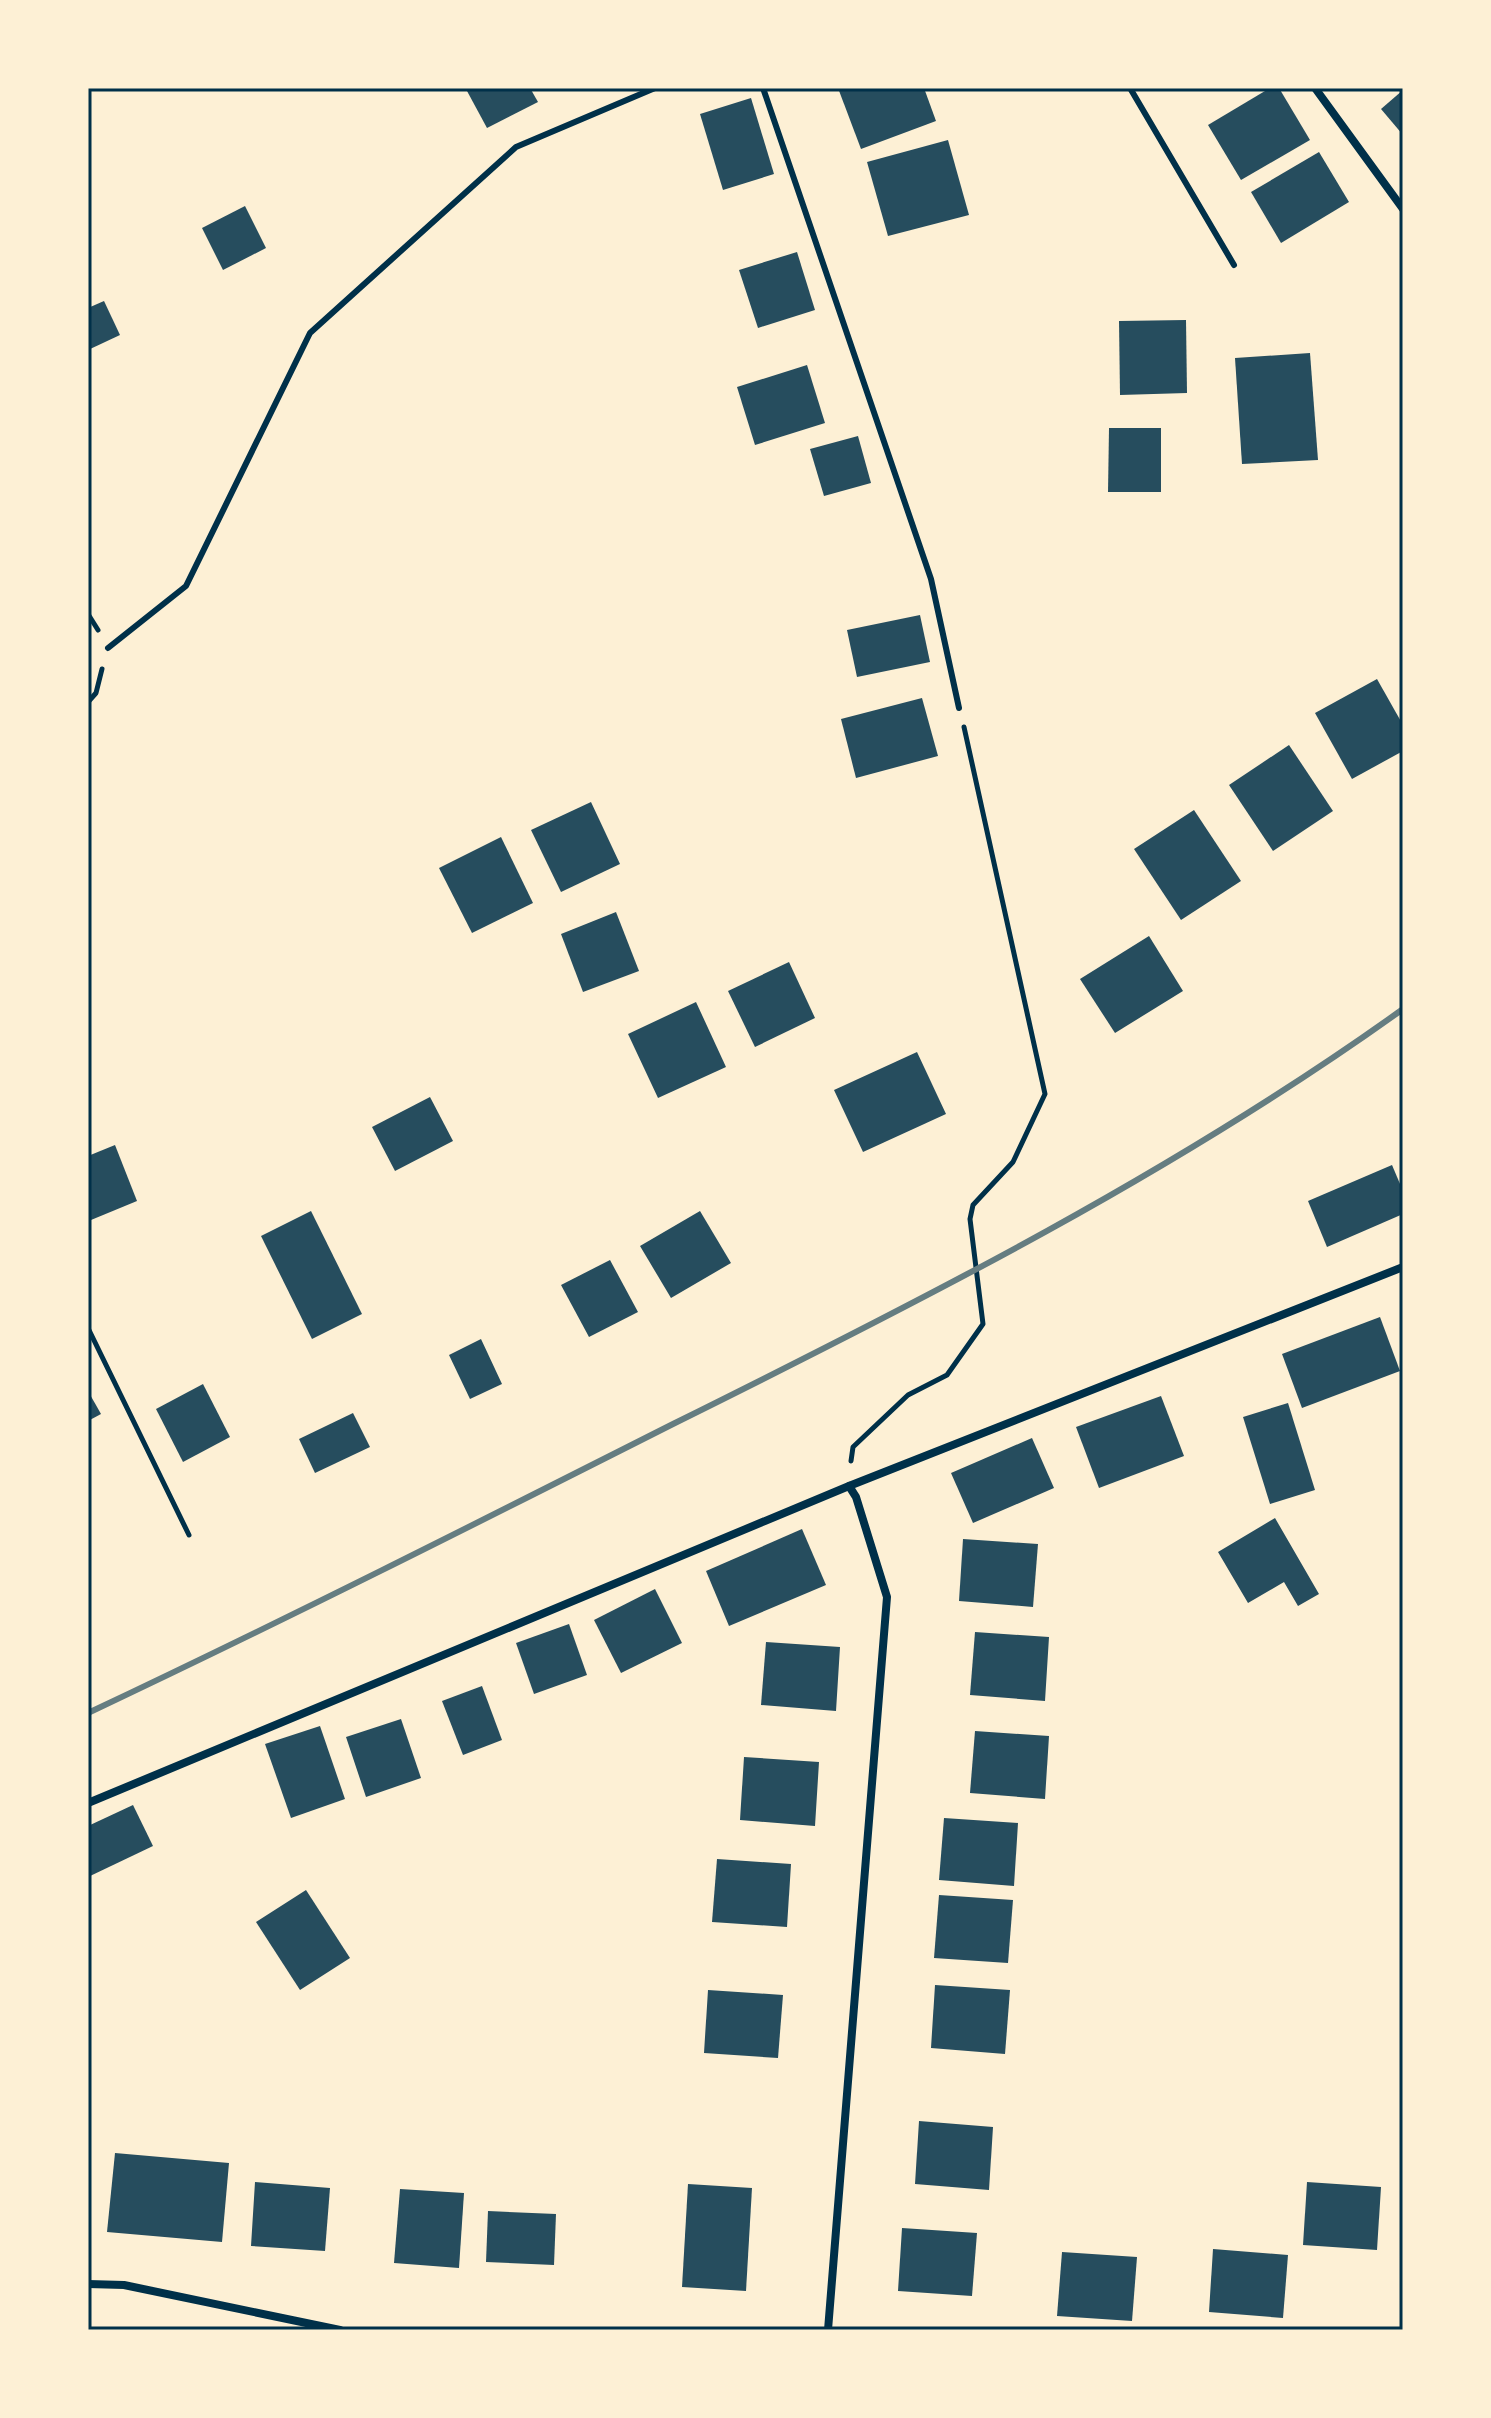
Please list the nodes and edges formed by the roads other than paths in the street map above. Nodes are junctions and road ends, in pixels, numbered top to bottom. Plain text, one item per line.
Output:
1 (655, 88) edge
2 (763, 88) edge
3 (1130, 88) edge
4 (1315, 88) edge
5 (1403, 209) edge
6 (1234, 265) dead end
7 (108, 648) dead end
8 (959, 708) road end
9 (1403, 1267) edge
10 (849, 1486) junction
11 (88, 1803) edge
12 (88, 2284) edge
13 (340, 2330) edge
14 (828, 2330) edge

1 - 7 lane
2 - 8 lane
3 - 6 lane
4 - 5 street
9 - 10 street
10 - 11 street
10 - 14 street
12 - 13 street

